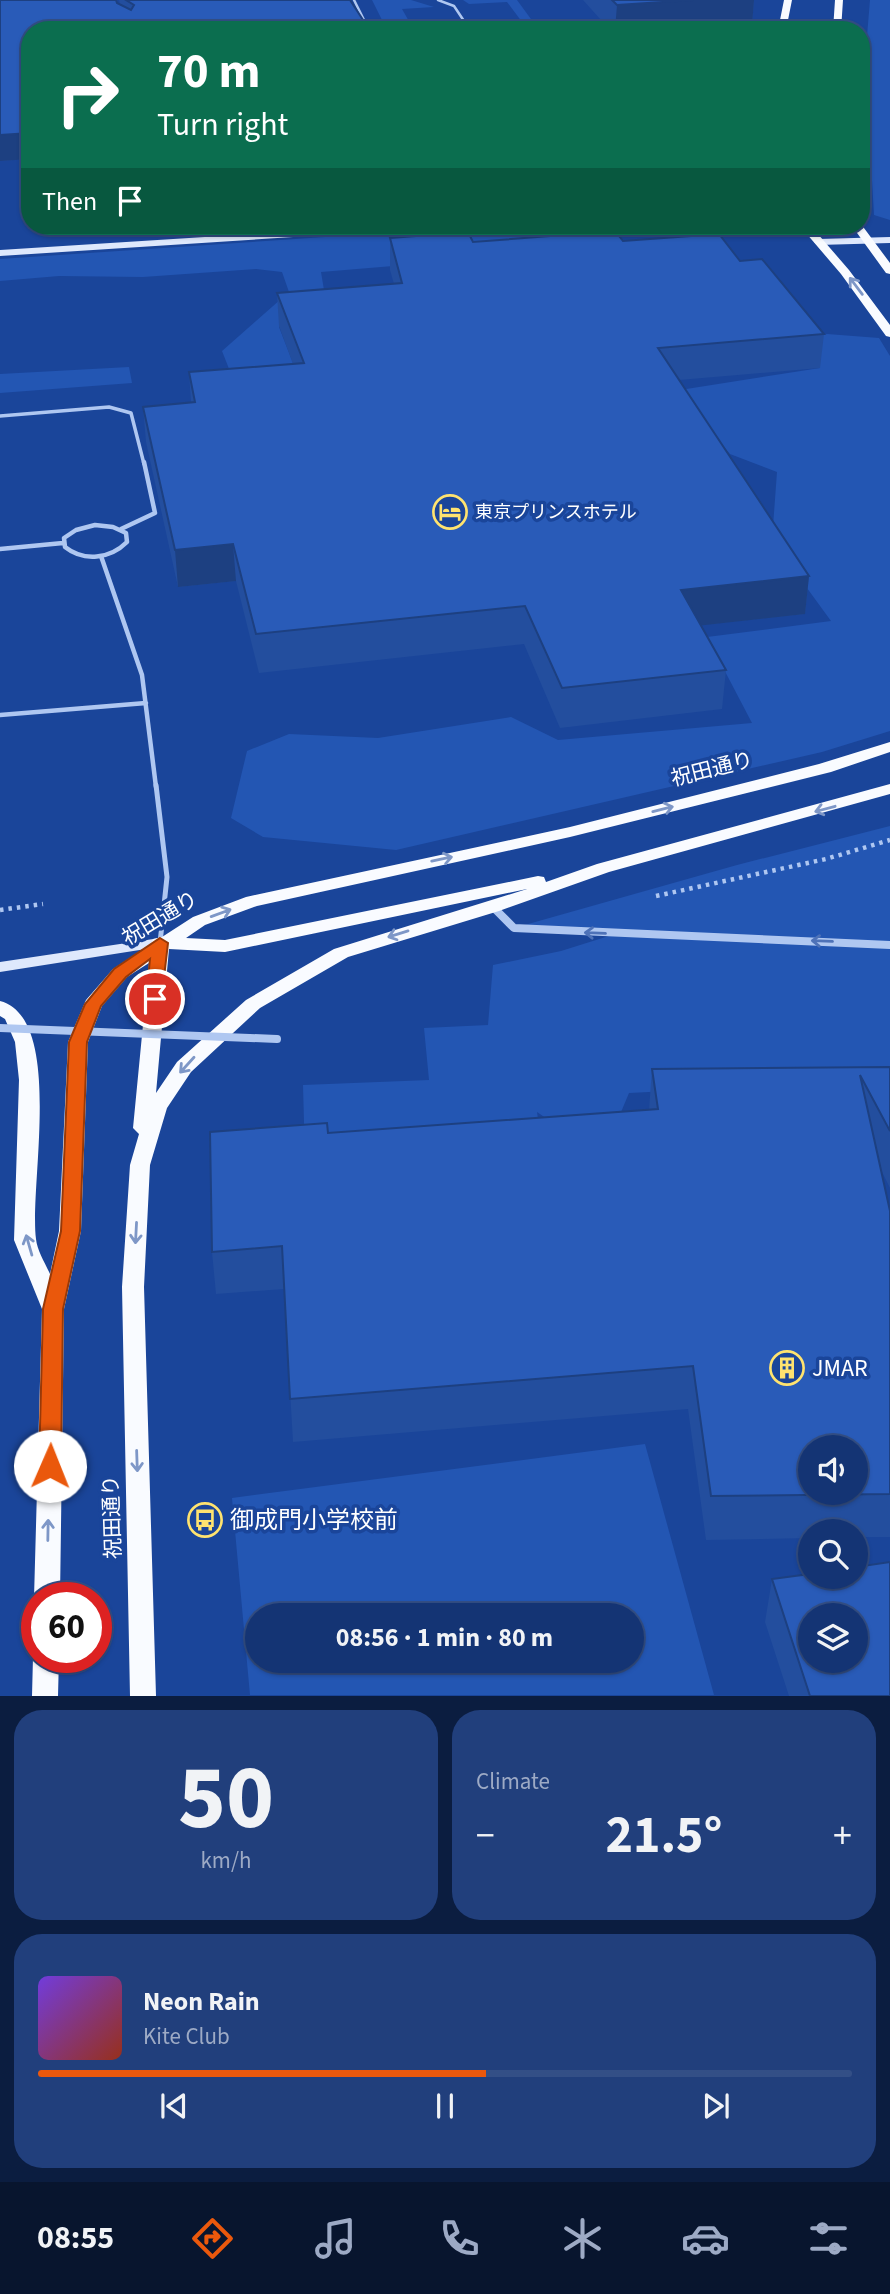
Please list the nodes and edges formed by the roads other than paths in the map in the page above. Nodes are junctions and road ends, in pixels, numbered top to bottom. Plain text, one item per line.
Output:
1 (354, 0) edge
2 (438, 0) edge
3 (788, 0) edge
4 (839, 0) edge
5 (364, 21) edge
6 (464, 21) edge
7 (784, 21) edge
8 (838, 21) edge
9 (279, 235) edge
10 (812, 235) edge
11 (864, 235) edge
12 (868, 240) junction
13 (890, 240) edge
14 (818, 242) junction
15 (0, 253) edge
16 (890, 271) edge
17 (890, 333) edge
18 (0, 415) edge
19 (121, 529) junction
20 (63, 543) junction
21 (0, 549) edge
22 (101, 556) junction
23 (146, 703) junction
24 (0, 715) edge
25 (890, 747) edge
26 (890, 789) edge
27 (603, 867) junction
28 (494, 907) junction
29 (160, 943) junction
30 (890, 945) edge
31 (0, 967) edge
32 (0, 1007) edge
33 (0, 1028) edge
34 (277, 1039) dead end
35 (139, 1165) junction
36 (53, 1309) junction
37 (47, 1582) edge
38 (46, 1673) edge
39 (45, 1696) edge
40 (144, 1696) edge

1 - 5 lane
2 - 6 lane
3 - 7 main road
4 - 8 main road
9 - 15 street
10 - 14 main road
11 - 12 main road
12 - 13 street
12 - 14 street
12 - 16 main road
17 -> 14 main road
18 - 19 lane
19 - 20 lane
19 - 22 lane
20 - 21 lane
20 - 22 lane
22 - 23 lane
23 - 24 lane
23 - 29 lane
29 -> 25 main road, 祝田通り
26 -> 27 main road, 祝田通り
27 - 28 main road, 祝田通り
27 - 29 main road
30 -> 28 street
28 -> 35 main road, 祝田通り
29 - 31 street
29 - 35 main road
29 - 36 main road, 祝田通り
36 -> 32 main road
33 - 34 street, bridge
35 -> 40 main road, 祝田通り
37 -> 36 main road, 祝田通り
38 - 39 main road

